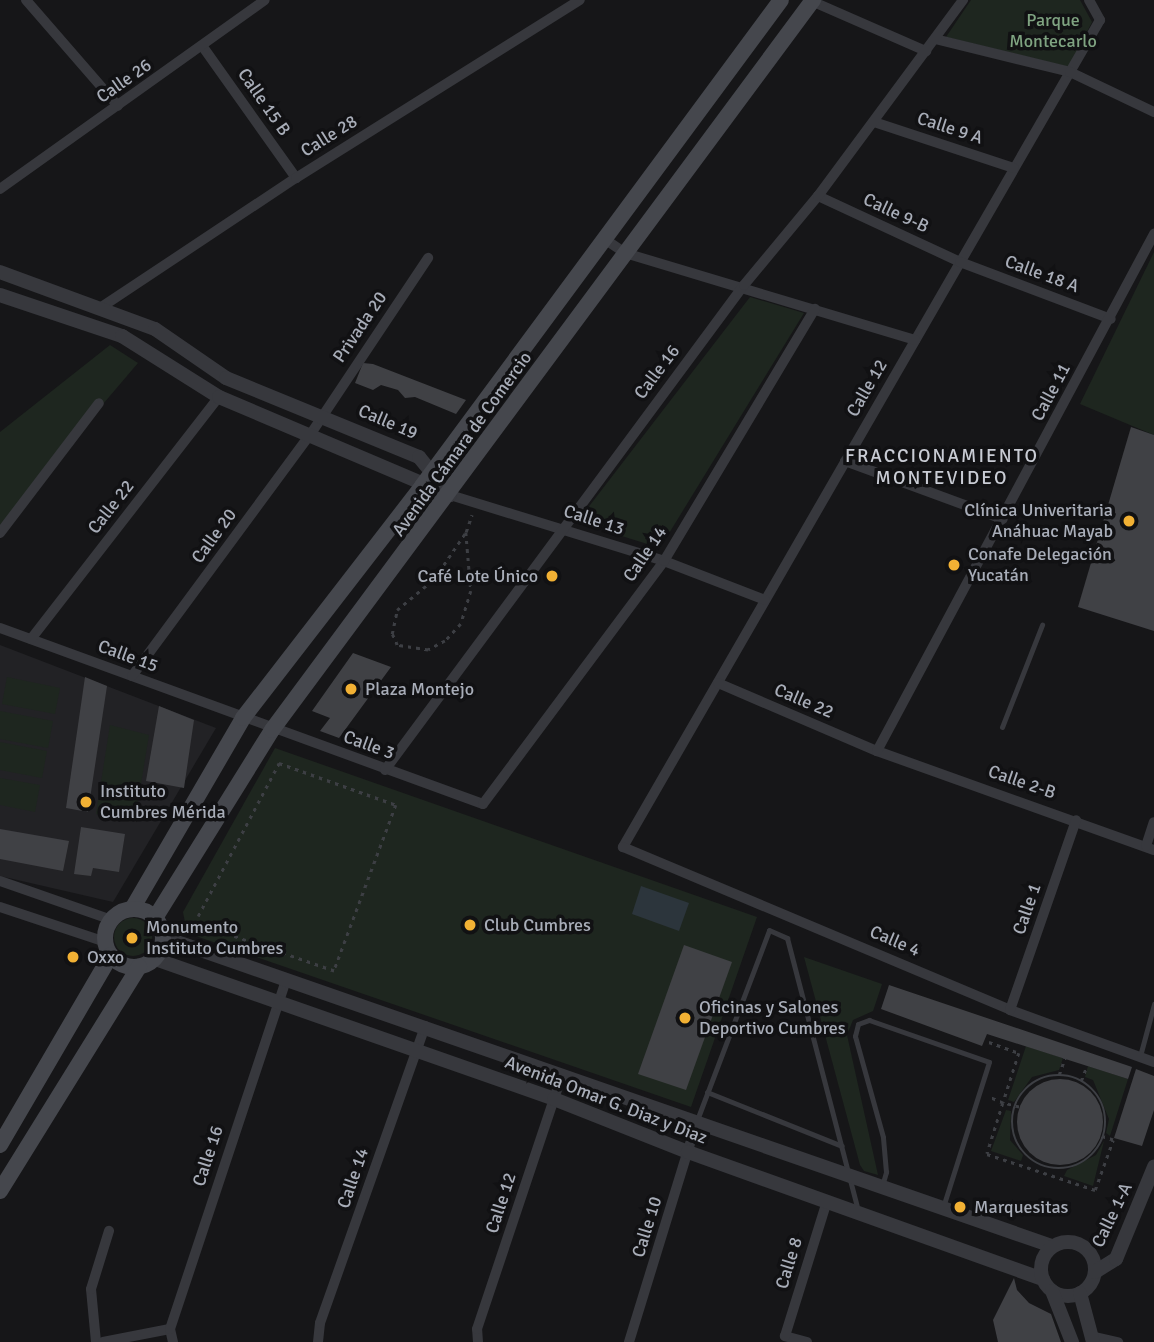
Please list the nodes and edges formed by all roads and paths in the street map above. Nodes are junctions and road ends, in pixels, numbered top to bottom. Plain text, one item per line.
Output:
1 (26, 0) edge
2 (265, 0) edge
3 (580, 0) edge
4 (781, 0) edge
5 (811, 0) edge
6 (963, 0) edge
7 (1089, 0) edge
8 (936, 39) junction
9 (203, 47) junction
10 (926, 51) junction
11 (1070, 72) junction
12 (118, 106) junction
13 (1154, 111) edge
14 (874, 122) junction
15 (1014, 168) junction
16 (296, 178) junction
17 (0, 188) edge
18 (818, 196) junction
19 (1154, 234) edge
20 (603, 238) junction
21 (625, 253) junction
22 (428, 258) dead end
23 (960, 262) junction
24 (0, 272) edge
25 (744, 285) junction
26 (0, 295) edge
27 (100, 308) junction
28 (816, 309) junction
29 (1111, 318) junction
30 (915, 340) junction
31 (219, 397) junction
32 (99, 402) dead end
33 (322, 415) junction
34 (310, 435) junction
35 (845, 461) junction
36 (433, 471) junction
37 (422, 486) junction
38 (450, 495) junction
39 (476, 503) junction
40 (1003, 519) junction
41 (563, 528) junction
42 (466, 532) junction
43 (0, 533) edge
44 (664, 561) junction
45 (765, 600) junction
46 (1042, 625) dead end
47 (0, 628) edge
48 (31, 639) junction
49 (132, 676) junction
50 (718, 683) junction
51 (243, 718) junction
52 (1002, 727) dead end
53 (272, 730) junction
54 (877, 751) junction
55 (385, 770) junction
56 (483, 804) joint
57 (1076, 820) junction
58 (1154, 822) edge
59 (623, 847) joint
60 (1150, 848) edge
61 (0, 881) edge
62 (0, 907) edge
63 (132, 909) junction
64 (198, 916) joint
65 (155, 918) junction
66 (112, 920) junction
67 (163, 937) junction
68 (108, 949) junction
69 (155, 959) junction
70 (139, 967) junction
71 (286, 981) junction
72 (277, 1003) junction
73 (1154, 1004) edge
74 (1010, 1010) junction
75 (425, 1026) junction
76 (1146, 1032) junction
77 (1154, 1034) edge
78 (989, 1042) dead end
79 (416, 1052) junction
80 (1140, 1056) junction
81 (1065, 1058) dead end
82 (1154, 1062) edge
83 (1087, 1065) dead end
84 (562, 1075) junction
85 (1059, 1075) junction
86 (1081, 1081) junction
87 (707, 1092) junction
88 (979, 1094) junction
89 (554, 1099) junction
90 (1003, 1103) junction
91 (1017, 1107) junction
92 (697, 1121) junction
93 (1102, 1136) junction
94 (0, 1144) edge
95 (842, 1146) junction
96 (688, 1152) junction
97 (1043, 1164) junction
98 (1154, 1167) edge
99 (1040, 1172) junction
100 (850, 1175) junction
101 (884, 1179) junction
102 (0, 1191) edge
103 (827, 1201) junction
104 (943, 1207) junction
105 (858, 1210) junction
106 (109, 1231) dead end
107 (1052, 1246) junction
108 (1095, 1272) junction
109 (1047, 1285) junction
110 (1080, 1293) junction
111 (170, 1329) junction
112 (1092, 1339) edge
113 (96, 1342) edge
114 (103, 1342) edge
115 (173, 1342) edge
116 (318, 1342) edge
117 (478, 1342) edge
118 (629, 1342) edge
119 (807, 1342) edge
120 (1072, 1342) edge
121 (1118, 1342) edge

1 - 12 street
2 - 9 street, Calle 26
3 - 16 street, Calle 28
4 - 20 main road, Avenida Cámara de Comercio
5 - 10 street
5 - 21 main road, Avenida Cámara de Comercio
6 - 8 street, Calle 16
7 - 11 street, Calle 12
8 - 10 street, Calle 16
8 - 11 street
9 - 12 street, Calle 26
9 - 16 street, Calle 15 B
10 - 14 street, Calle 16
11 - 13 street
11 - 15 street, Calle 12
12 - 17 street, Calle 26
14 - 15 street, Calle 9 A
14 - 18 street, Calle 16
15 - 23 street, Calle 12
16 - 27 street, Calle 28
18 - 23 street, Calle 9-B
18 - 25 street, Calle 16
19 - 29 street, Calle 11
20 - 21 street
20 - 36 main road, Avenida Cámara de Comercio
21 - 25 street
21 - 38 main road, Avenida Cámara de Comercio
22 - 33 street, Privada 20
23 - 29 street, Calle 18 A
23 - 30 street, Calle 12
24 - 27 street, Calle 19
25 - 28 street
25 - 41 street, Calle 16
26 - 31 street
27 - 33 street, Calle 19
28 - 30 street
28 - 44 street, Calle 14
29 - 40 street, Calle 11
30 - 35 street, Calle 12
31 - 34 street
31 - 48 street, Calle 22
32 - 43 street
33 - 34 street, Calle 20
33 - 36 street, Calle 19
34 - 37 street
34 - 49 street, Calle 20
35 - 40 street
35 - 45 street, Calle 12
36 - 37 main road, Avenida Cámara de Comercio
36 - 38 street, Calle 19
37 - 38 street
37 - 51 main road, Avenida Cámara de Comercio
38 - 39 street, Calle 13
38 - 53 main road, Avenida Cámara de Comercio
39 - 41 street, Calle 13
39 - 42 path
40 - 54 street, Calle 11
41 - 44 street, Calle 13
41 - 55 street, Calle 16
42 - 42 path
44 - 45 street, Calle 13
44 - 56 street, Calle 14
45 - 50 street, Calle 12
46 - 52 lane
47 - 48 street, Calle 15
48 - 49 street, Calle 15
49 - 51 street, Calle 15
50 - 54 street, Calle 22
50 - 59 street, Calle 12
51 - 53 street, Calle 3
51 - 63 main road, Avenida Cámara de Comercio
53 - 55 street, Calle 3
53 - 65 main road, Avenida Cámara de Comercio
54 - 57 street, Calle 2-B
55 - 56 street, Calle 3
57 - 60 street, Calle 2-B
57 - 74 street, Calle 1
58 - 60 street
59 - 74 street, Calle 4
61 - 66 street
62 - 68 street
63 - 65 main road
63 - 66 main road
64 - 64 path
65 - 67 main road
66 - 68 main road
67 - 69 main road
67 - 71 street, Avenida Omar G. Diaz y Diaz
68 - 70 main road
68 - 94 main road
69 - 70 main road
69 - 72 street, Avenida Omar G. Diaz y Diaz
70 - 102 main road
71 - 72 street, Calle 16
71 - 75 street, Avenida Omar G. Diaz y Diaz
72 - 79 street, Avenida Omar G. Diaz y Diaz
72 - 111 street, Calle 16
73 - 76 lane
74 - 80 street, Calle 4
75 - 79 street, Calle 14
75 - 84 street, Avenida Omar G. Diaz y Diaz
76 - 77 lane
76 - 80 lane
78 - 90 path
79 - 89 street, Avenida Omar G. Diaz y Diaz
79 - 116 street, Calle 14
80 - 82 street, Calle 4
81 - 85 path
83 - 86 path
84 - 89 street, Calle 12
84 - 92 street, Avenida Omar G. Diaz y Diaz
85 - 86 path
85 - 91 path
86 - 93 path
87 - 92 lane
87 - 95 lane
87 - 95 lane
88 - 90 path
88 - 101 lane
88 - 104 lane
89 - 96 street, Avenida Omar G. Diaz y Diaz
89 - 117 street, Calle 12
90 - 91 path
90 - 99 path
91 - 97 path
92 - 96 street, Calle 10
92 - 100 street, Avenida Omar G. Diaz y Diaz
93 - 97 path
93 - 99 path
95 - 100 lane
96 - 103 street, Avenida Omar G. Diaz y Diaz
96 - 118 street, Calle 10
97 - 99 path
98 - 108 street, Calle 1-A
100 - 101 street, Avenida Omar G. Diaz y Diaz
100 - 105 lane
101 - 104 street, Avenida Omar G. Diaz y Diaz
103 - 105 street, Avenida Omar G. Diaz y Diaz
103 - 119 street, Calle 8
104 - 107 street, Avenida Omar G. Diaz y Diaz
105 - 109 street, Avenida Omar G. Diaz y Diaz
106 - 113 street
107 - 108 street
107 - 109 street
108 - 110 street
109 - 110 street
109 - 120 street
110 - 112 street
111 - 114 street
111 - 115 street
112 - 121 street

